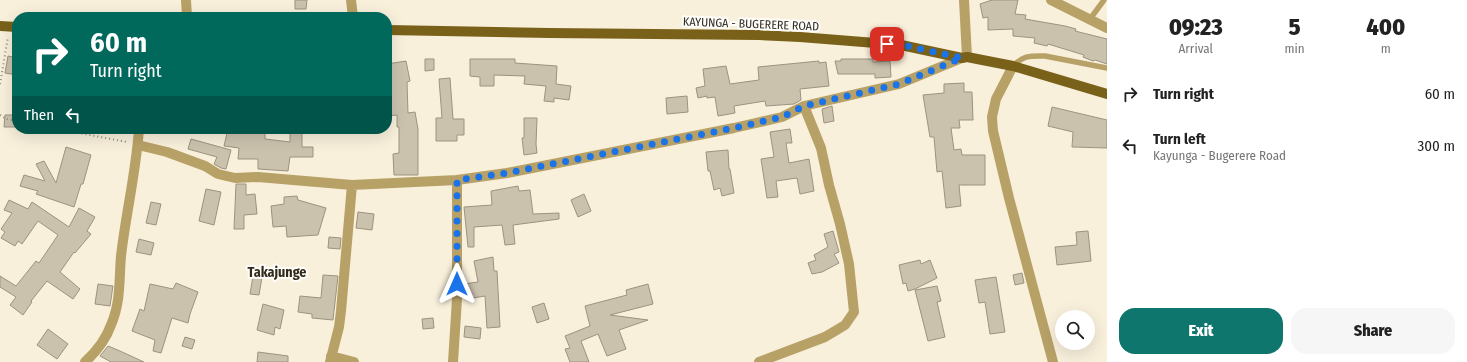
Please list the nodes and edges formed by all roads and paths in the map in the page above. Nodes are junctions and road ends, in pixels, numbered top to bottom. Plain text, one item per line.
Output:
1 (186, 0) edge
2 (351, 0) edge
3 (964, 0) edge
4 (1051, 0) edge
5 (1104, 0) edge
6 (187, 12) edge
7 (352, 12) edge
8 (1090, 19) junction
9 (9, 26) edge
10 (1107, 28) edge
11 (392, 30) edge
12 (964, 58) junction
13 (1013, 66) junction
14 (1107, 68) edge
15 (0, 84) edge
16 (1107, 94) edge
17 (804, 106) junction
18 (0, 115) edge
19 (12, 120) edge
20 (83, 134) edge
21 (139, 134) edge
22 (138, 145) junction
23 (457, 180) junction
24 (352, 185) junction
25 (330, 359) edge
26 (85, 362) edge
27 (354, 362) edge
28 (453, 362) edge
29 (759, 362) edge
30 (1053, 362) edge

1 - 6 street
2 - 7 street
3 - 12 street
4 - 8 street
5 - 8 lane
8 - 10 street
9 - 15 path
11 - 12 main road, KAYUNGA - BUGERERE ROAD
12 - 13 main road, KAYUNGA - BUGERERE ROAD
12 - 17 street
13 - 14 lane
13 - 16 main road, KAYUNGA - BUGERERE ROAD
13 - 30 street
17 - 23 street
17 - 29 street
18 - 19 path
20 - 22 path
21 - 22 street
22 - 24 street
22 - 26 street
23 - 24 street
23 - 28 street
24 - 25 street
25 - 27 street

